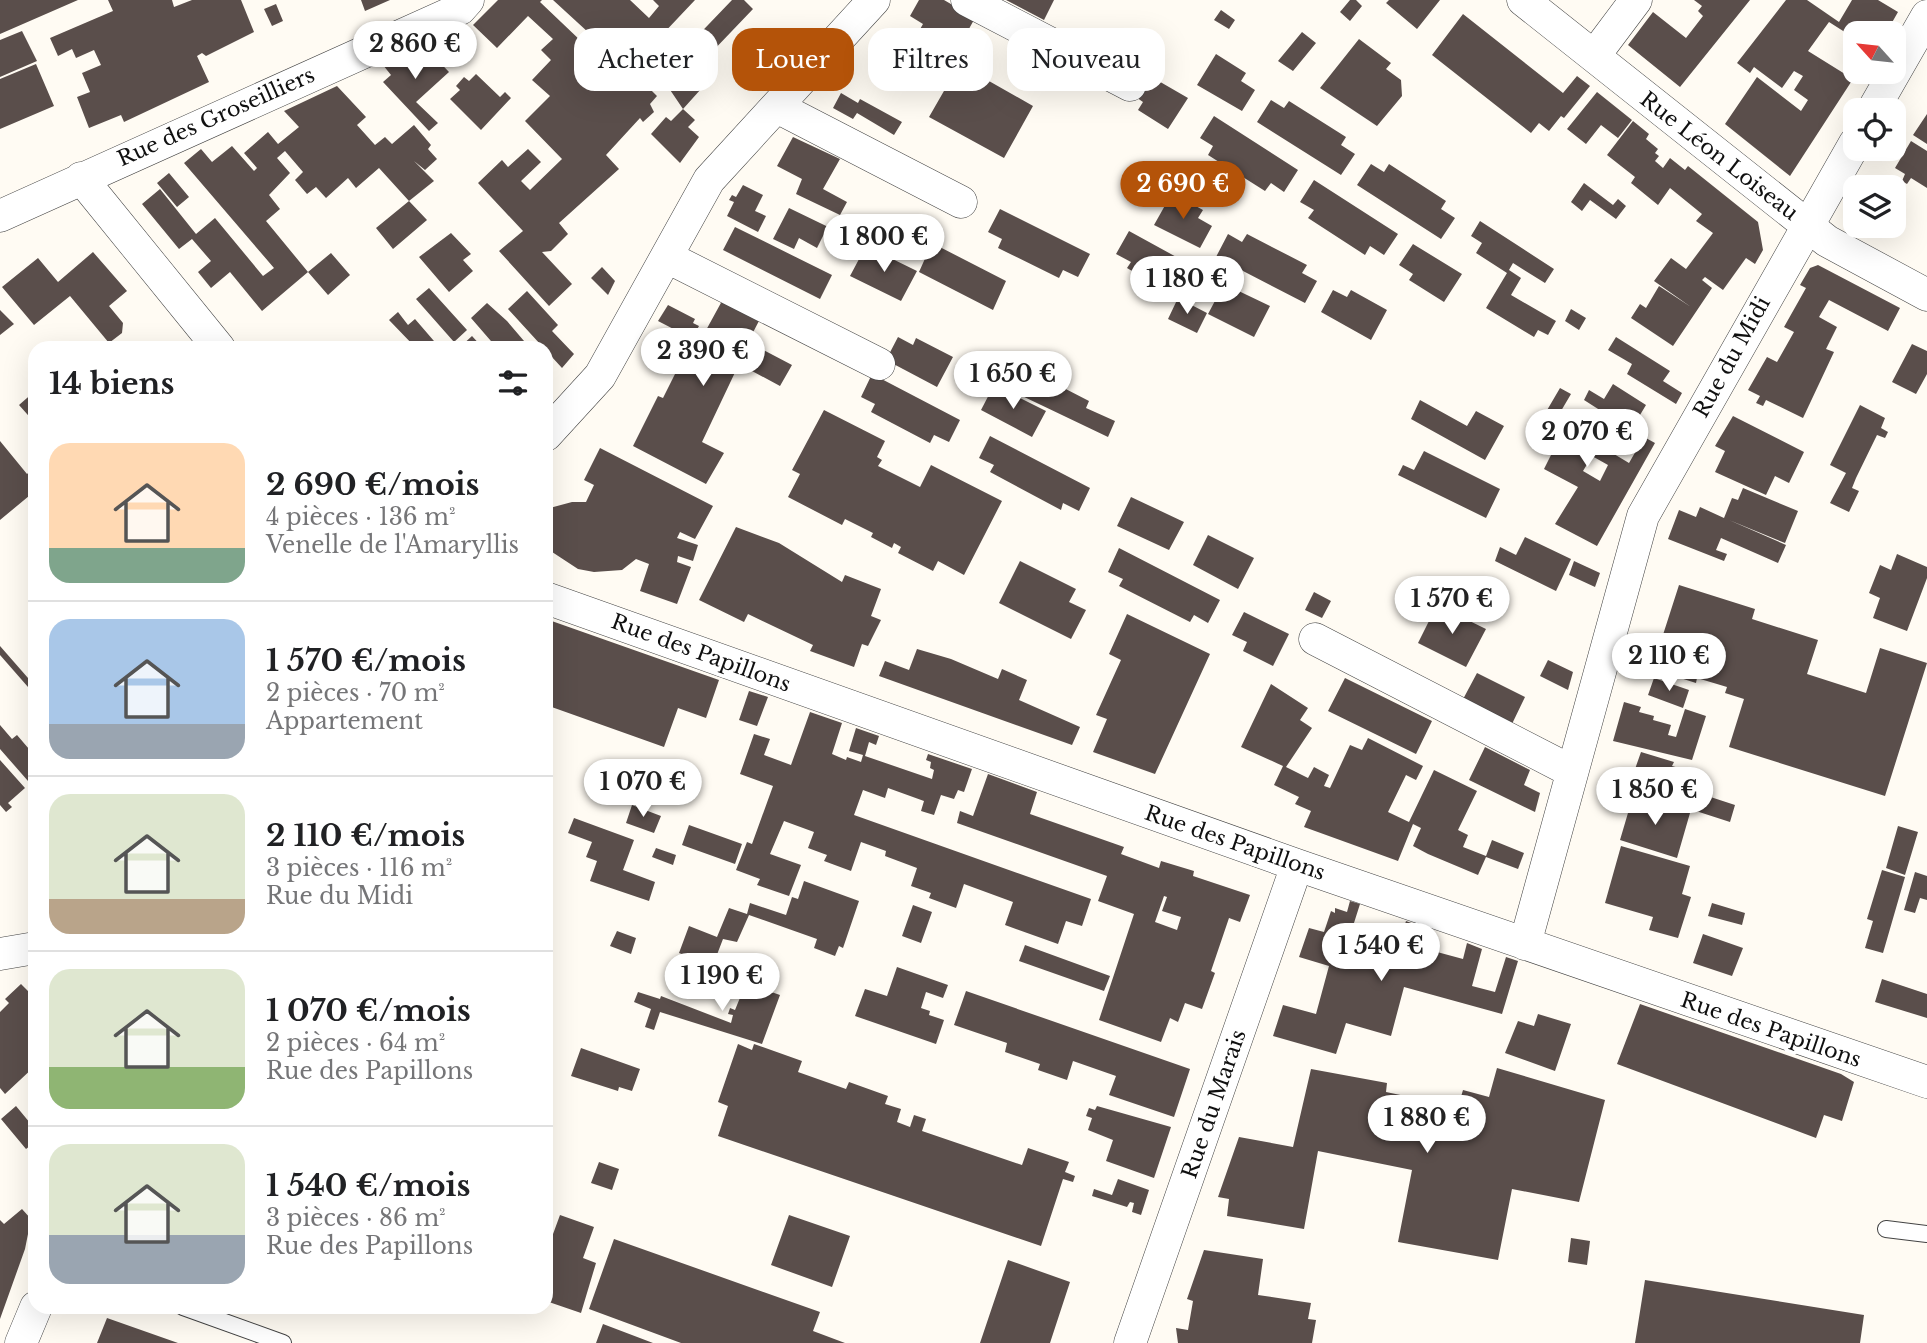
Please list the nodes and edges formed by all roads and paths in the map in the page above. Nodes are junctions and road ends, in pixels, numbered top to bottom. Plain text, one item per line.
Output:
1 (468, 0) edge
2 (874, 0) edge
3 (967, 0) edge
4 (1523, 0) edge
5 (1636, 0) edge
6 (1927, 16) edge
7 (1021, 28) edge
8 (1594, 56) junction
9 (1881, 98) edge
10 (777, 107) junction
11 (1844, 161) edge
12 (81, 178) junction
13 (961, 202) dead end
14 (0, 216) edge
15 (1807, 225) junction
16 (667, 257) junction
17 (1927, 295) edge
18 (213, 341) edge
19 (879, 364) dead end
20 (553, 427) edge
21 (553, 599) edge
22 (1315, 639) dead end
23 (1571, 771) junction
24 (1297, 865) junction
25 (1525, 944) junction
26 (28, 949) edge
27 (0, 954) edge
28 (1927, 1083) edge
29 (1886, 1229) dead end
30 (1927, 1234) edge
31 (33, 1314) edge
32 (202, 1314) edge
33 (21, 1343) edge
34 (283, 1343) edge
35 (1130, 1343) edge

1 - 12 street, Rue des Groseilliers
2 - 10 street
3 - 7 street
4 - 8 street, Rue Léon Loiseau
5 - 8 street
6 - 9 street
8 - 15 street, Rue Léon Loiseau
10 - 13 street
10 - 16 street
11 - 15 street, Rue du Midi
12 - 14 street, Rue des Groseilliers
12 - 18 street
15 - 17 street, Rue Léon Loiseau
15 - 23 street, Rue du Midi
16 - 19 street
16 - 20 street
21 - 24 street, Rue des Papillons
22 - 23 street
23 - 25 street, Rue du Midi
24 - 25 street, Rue des Papillons
24 - 35 street, Rue du Marais
25 - 28 street, Rue des Papillons
26 - 27 street
29 - 30 lane
31 - 33 street
32 - 34 lane

